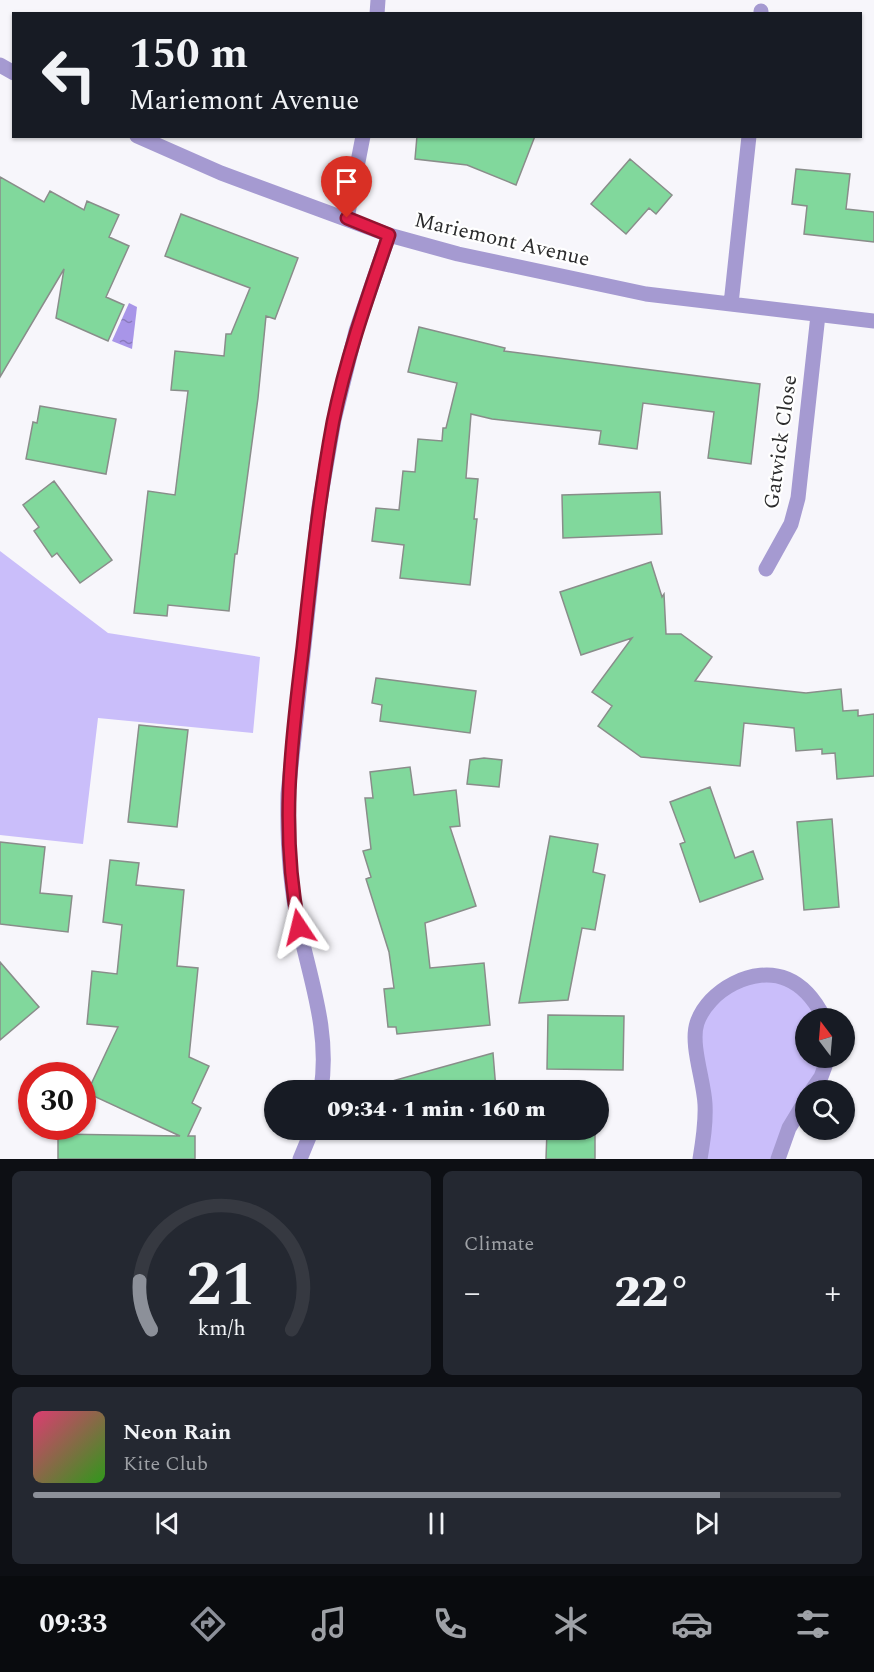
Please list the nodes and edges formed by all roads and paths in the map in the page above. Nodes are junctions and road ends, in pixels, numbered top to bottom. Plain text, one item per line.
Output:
1 (142, 138) edge
2 (363, 138) edge
3 (749, 138) edge
4 (347, 218) junction
5 (389, 235) junction
6 (732, 304) junction
7 (818, 315) junction
8 (874, 321) edge
9 (766, 568) dead end
10 (819, 1008) edge
11 (321, 1080) edge
12 (795, 1118) edge
13 (308, 1140) edge
14 (300, 1159) edge
15 (700, 1159) edge
16 (778, 1159) edge

1 - 4 street, Mariemont Avenue
2 - 4 street
3 - 6 street
4 - 5 street, Mariemont Avenue
5 - 6 street, Mariemont Avenue
5 - 11 street
6 - 7 street, Mariemont Avenue
7 - 8 street, Mariemont Avenue
7 - 9 street, Gatwick Close
10 - 15 street
12 - 16 street
13 - 14 street

